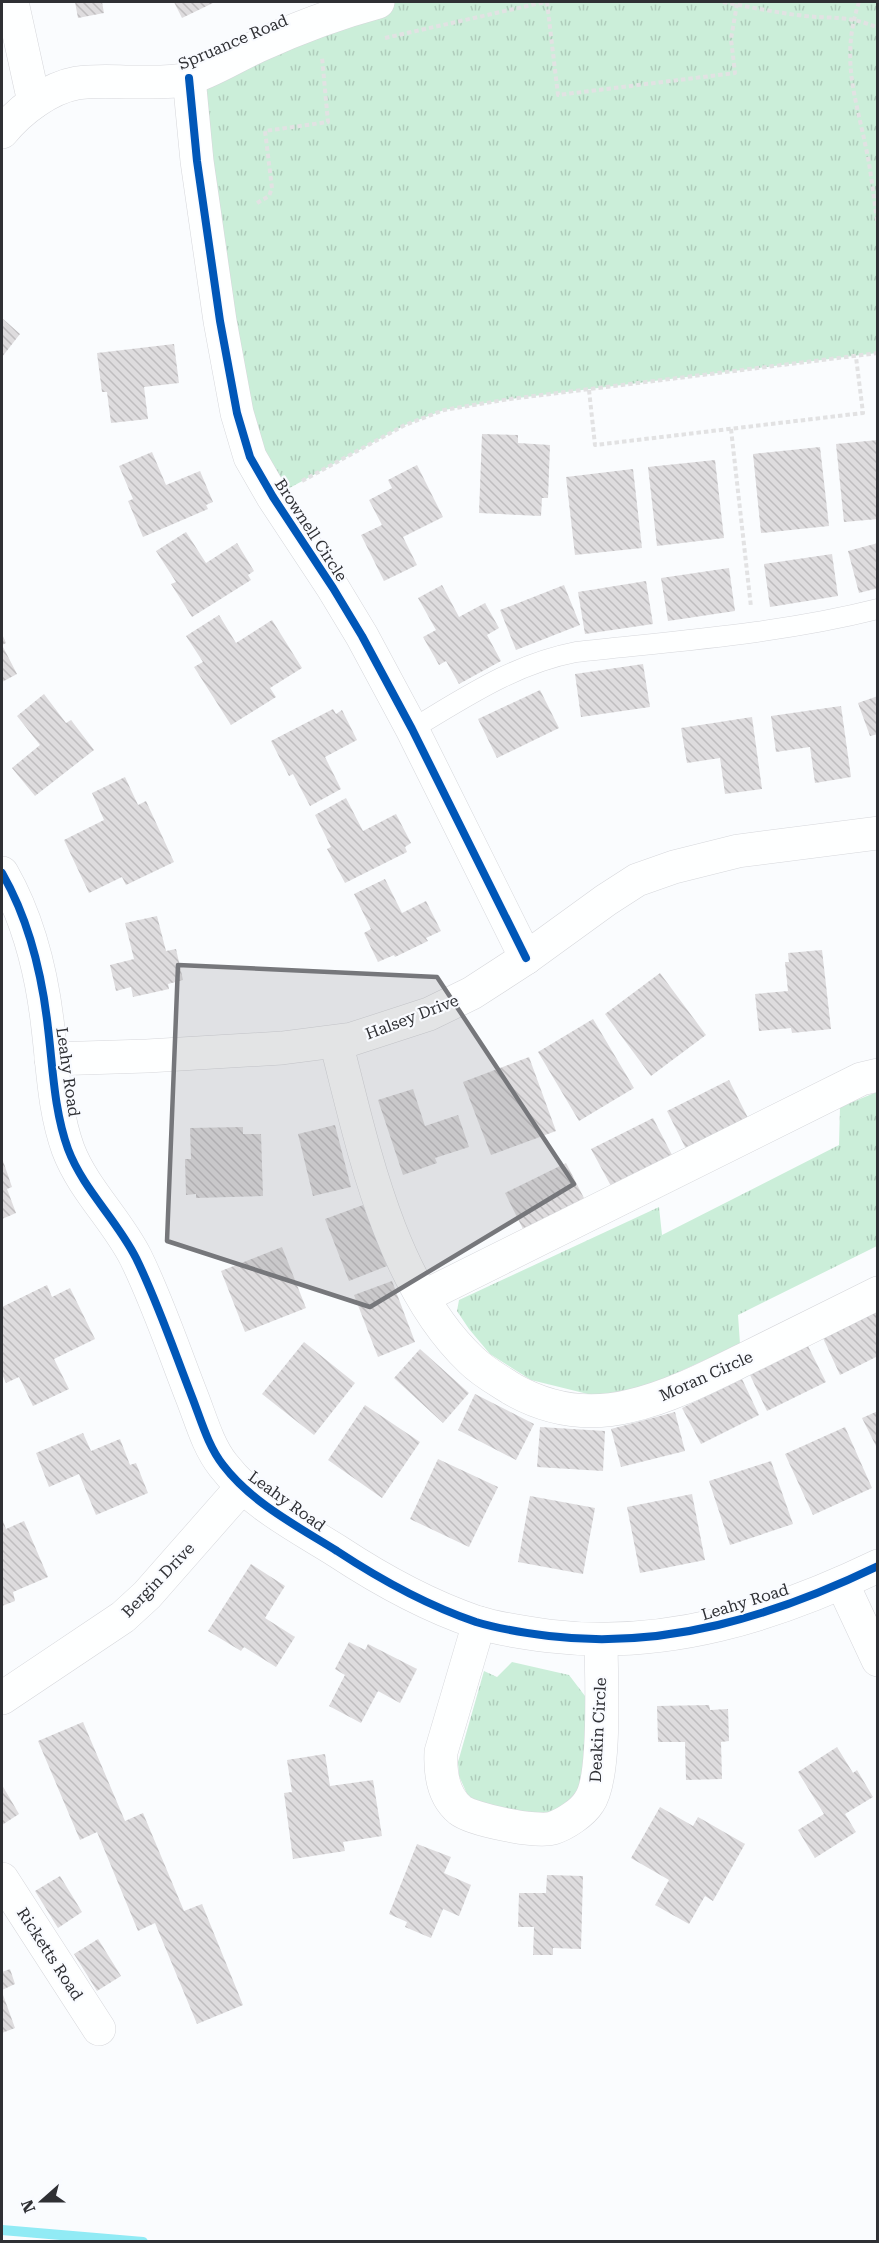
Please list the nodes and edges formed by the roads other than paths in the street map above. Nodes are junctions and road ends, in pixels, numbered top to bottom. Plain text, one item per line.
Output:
1 (12, 2) edge
2 (378, 2) edge
3 (189, 78) junction
4 (34, 102) junction
5 (2, 132) edge
6 (878, 609) edge
7 (412, 729) junction
8 (878, 833) edge
9 (2, 873) edge
10 (526, 958) junction
11 (336, 1042) junction
12 (51, 1059) junction
13 (878, 1075) edge
14 (878, 1293) edge
15 (423, 1297) junction
16 (242, 1487) junction
17 (878, 1566) edge
18 (842, 1583) junction
19 (479, 1623) junction
20 (601, 1640) junction
21 (878, 1660) edge
22 (2, 1698) edge
23 (2, 1879) edge
24 (99, 2029) dead end

1 - 4 street
2 - 3 street, Spruance Road
3 - 4 street, Spruance Road
3 - 7 street, Brownell Circle
4 - 5 street, Spruance Road
6 - 7 lane
7 - 10 street, Brownell Circle
8 - 10 street, Halsey Drive
9 - 12 street, Leahy Road
10 - 11 street, Halsey Drive
11 - 12 street, Halsey Drive
11 - 15 street, Moran Circle
12 - 16 street, Leahy Road
13 - 15 street
14 - 15 street, Moran Circle
16 - 19 street, Leahy Road
16 - 22 street, Bergin Drive
17 - 18 street, Leahy Road
18 - 20 street, Leahy Road
18 - 21 street
19 - 20 street, Leahy Road
19 - 20 street, Deakin Circle
23 - 24 street, Ricketts Road

